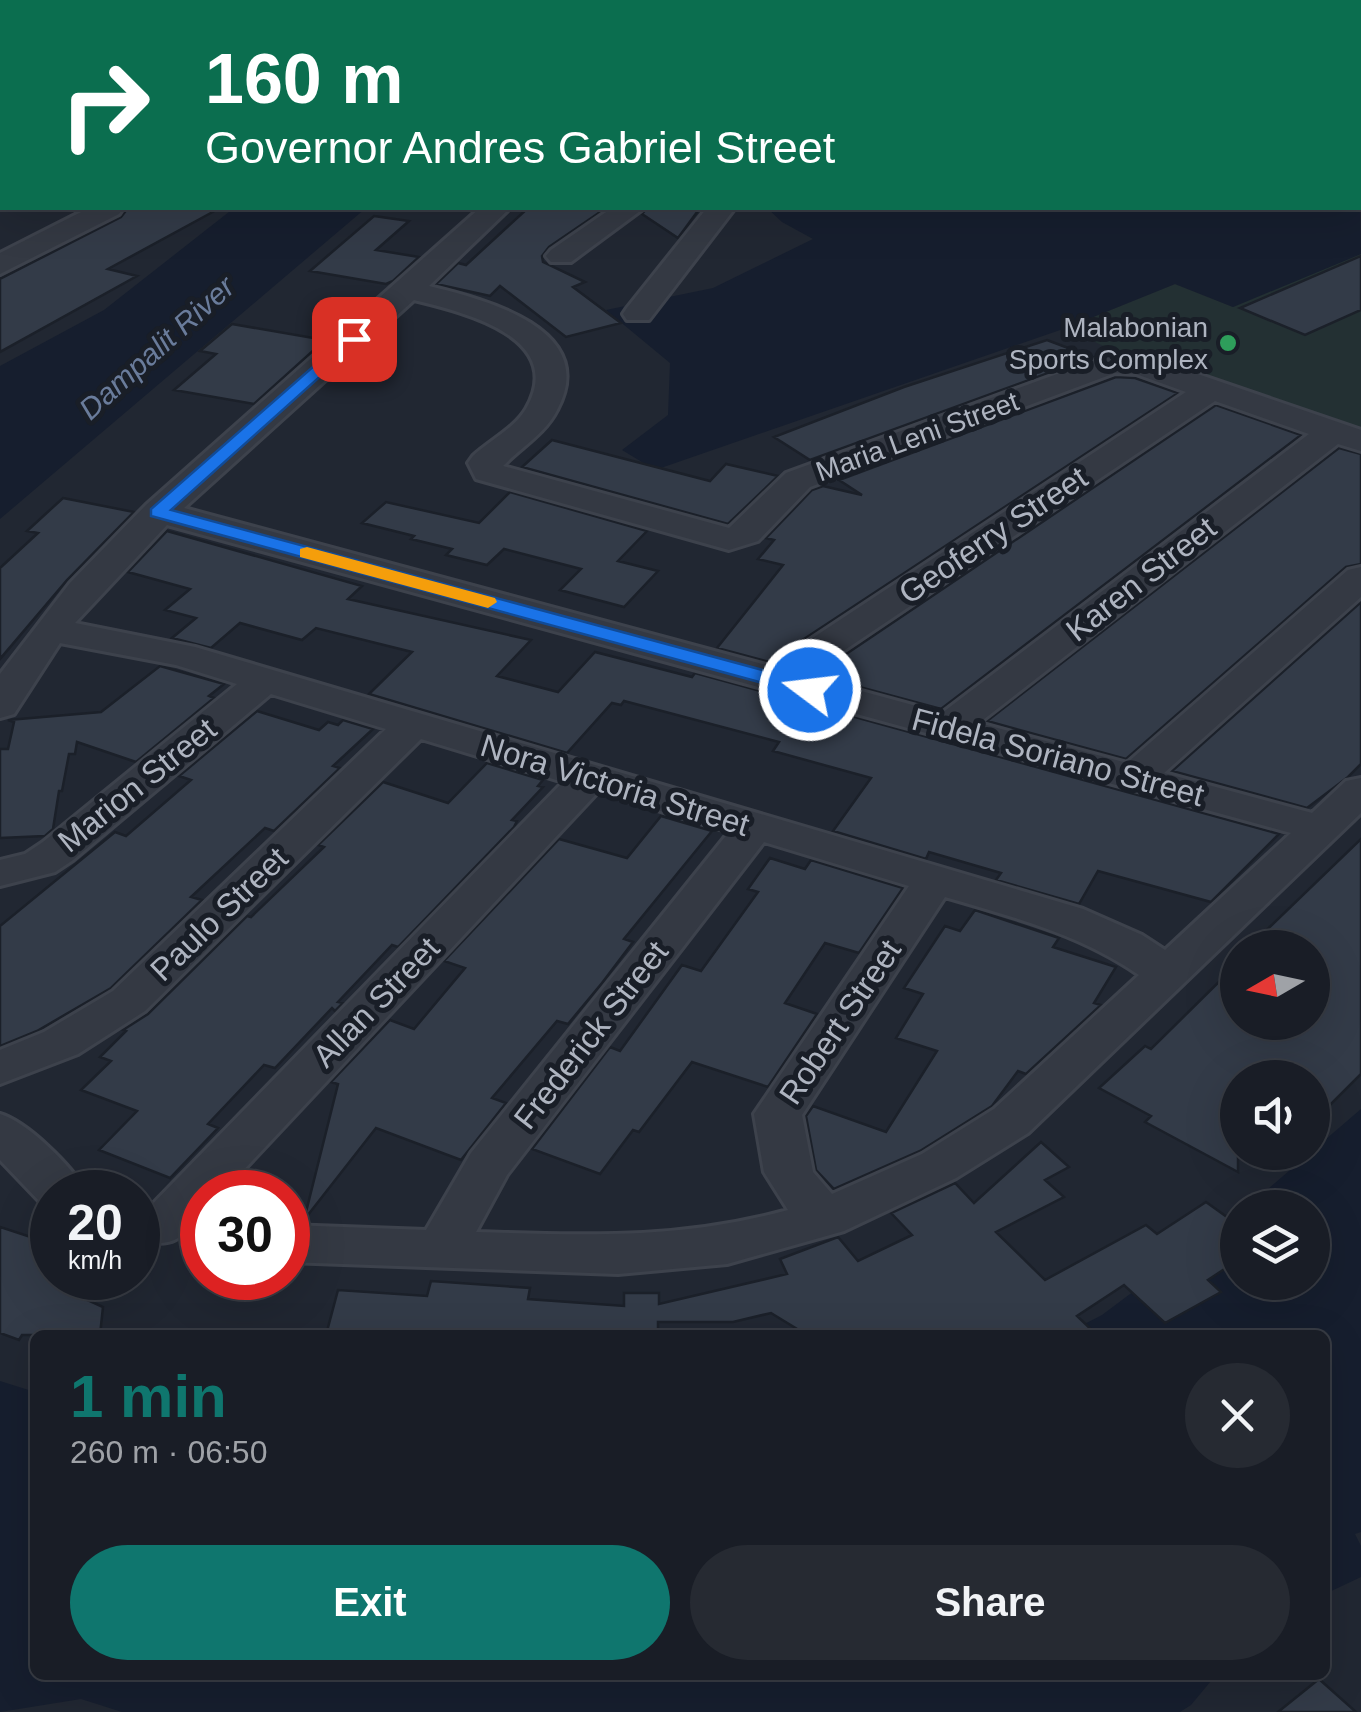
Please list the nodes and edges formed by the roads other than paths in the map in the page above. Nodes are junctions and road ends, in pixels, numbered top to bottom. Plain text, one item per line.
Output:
1 (105, 210) edge
2 (494, 210) edge
3 (627, 210) edge
4 (719, 210) edge
5 (561, 256) dead end
6 (0, 265) edge
7 (409, 290) junction
8 (638, 314) dead end
9 (1210, 390) junction
10 (1347, 436) edge
11 (158, 512) junction
12 (1361, 578) edge
13 (51, 630) junction
14 (265, 678) junction
15 (776, 680) junction
16 (0, 706) edge
17 (413, 725) junction
18 (949, 727) junction
19 (590, 776) junction
20 (1134, 778) junction
21 (1361, 790) edge
22 (754, 826) junction
23 (1320, 828) junction
24 (0, 873) edge
25 (935, 880) junction
26 (1167, 973) junction
27 (0, 1068) edge
28 (0, 1131) edge
29 (39, 1170) edge
30 (826, 1218) junction
31 (167, 1228) edge
32 (310, 1245) edge
33 (440, 1252) junction

1 - 6 street
2 - 7 street
3 - 5 street
4 - 8 street
7 - 9 street, Maria Leni Street
7 - 11 street
9 - 10 street, Maria Leni Street
9 - 15 street, Geoferry Street
10 - 18 street, Karen Street
11 - 13 street
11 - 15 street, Fidela Soriano Street
12 - 20 street
13 - 14 street, Nora Victoria Street
13 - 16 street
14 - 17 street, Nora Victoria Street
14 - 24 street, Marion Street
15 - 18 street, Fidela Soriano Street
17 - 19 street, Nora Victoria Street
17 - 27 street, Paulo Street
18 - 20 street, Fidela Soriano Street
19 - 22 street, Nora Victoria Street
19 - 31 street, Allan Street
20 - 23 street, Fidela Soriano Street
21 - 23 street
22 - 25 street, Nora Victoria Street
22 - 33 street, Frederick Street
23 - 26 street
25 - 26 street, Nora Victoria Street
25 - 30 street, Robert Street
26 - 30 street
28 - 29 street
30 - 33 street
32 - 33 street

